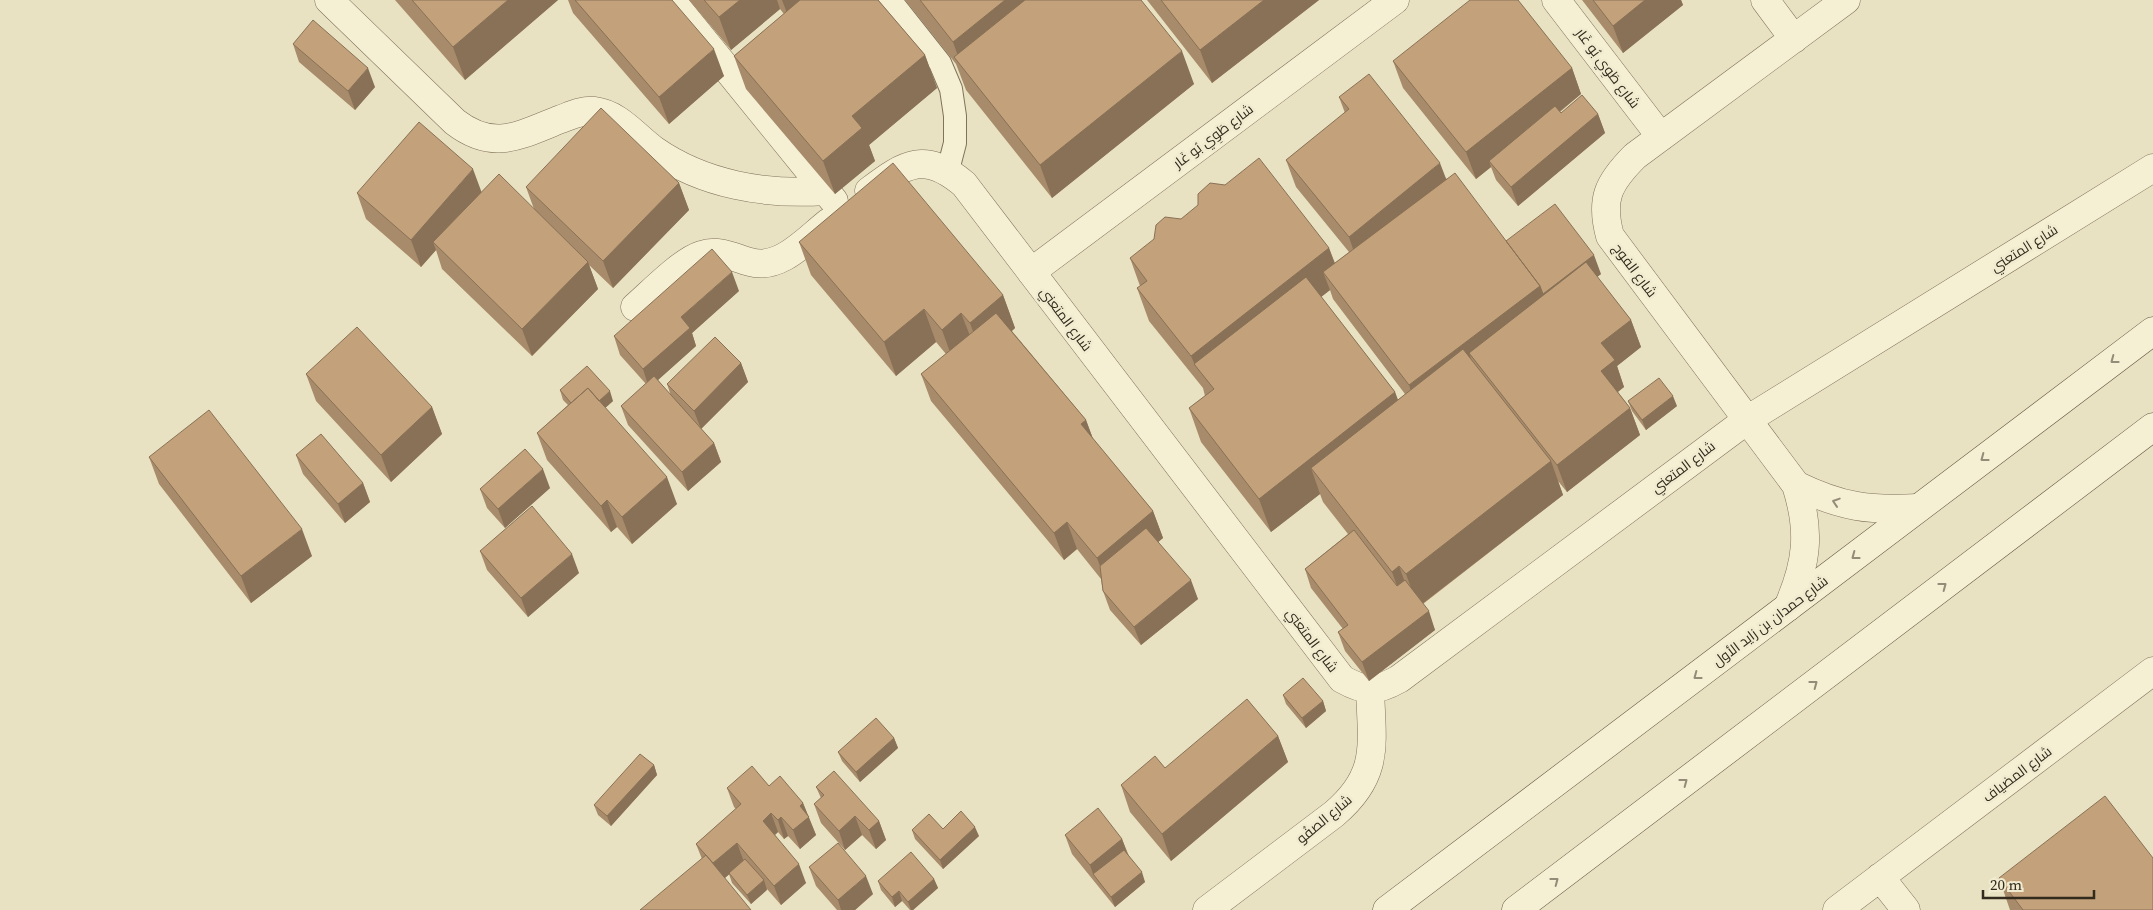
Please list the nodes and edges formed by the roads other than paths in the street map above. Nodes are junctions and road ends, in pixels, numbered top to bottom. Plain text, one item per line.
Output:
1 (329, 0) edge
2 (671, 0) edge
3 (890, 0) edge
4 (1396, 0) edge
5 (1556, 0) edge
6 (1765, 0) edge
7 (1846, 0) edge
8 (1794, 39) junction
9 (1661, 137) junction
10 (2153, 168) edge
11 (948, 170) junction
12 (825, 191) junction
13 (842, 212) junction
14 (1031, 272) junction
15 (635, 307) dead end
16 (2153, 331) edge
17 (1747, 420) junction
18 (2153, 428) edge
19 (1796, 486) junction
20 (1918, 508) junction
21 (1788, 607) junction
22 (2153, 672) edge
23 (1370, 690) junction
24 (1880, 877) junction
25 (1207, 910) edge
26 (1387, 910) edge
27 (1516, 910) edge
28 (1837, 910) edge
29 (1906, 910) edge

1 - 12 street
2 - 12 street
3 - 11 lane
4 - 14 street, شارع طَوِي بُو غَار
5 - 9 street, شارع طَوِي بُو غَار
6 - 8 street
7 - 8 street, شارع الفوج
8 - 9 street, شارع الفوج
9 - 17 street, شارع الفوج
10 - 17 street, شارع المتعني
11 - 13 street
11 - 14 street, شارع المتعني
12 - 13 street
13 - 15 street
14 - 23 street, شارع المتعني
16 -> 20 street, شارع حمدان بن زايد الأول
17 - 19 street, شارع الفوج
17 - 23 street, شارع المتعني
27 -> 18 street
20 -> 19 street
19 - 21 street, شارع الفوج
20 -> 21 street, شارع حمدان بن زايد الأول
21 -> 26 street, شارع حمدان بن زايد الأول
22 - 24 street, شارع المضياف
23 - 25 street, شارع الصفُو
24 - 28 street, شارع المضياف
24 - 29 street

